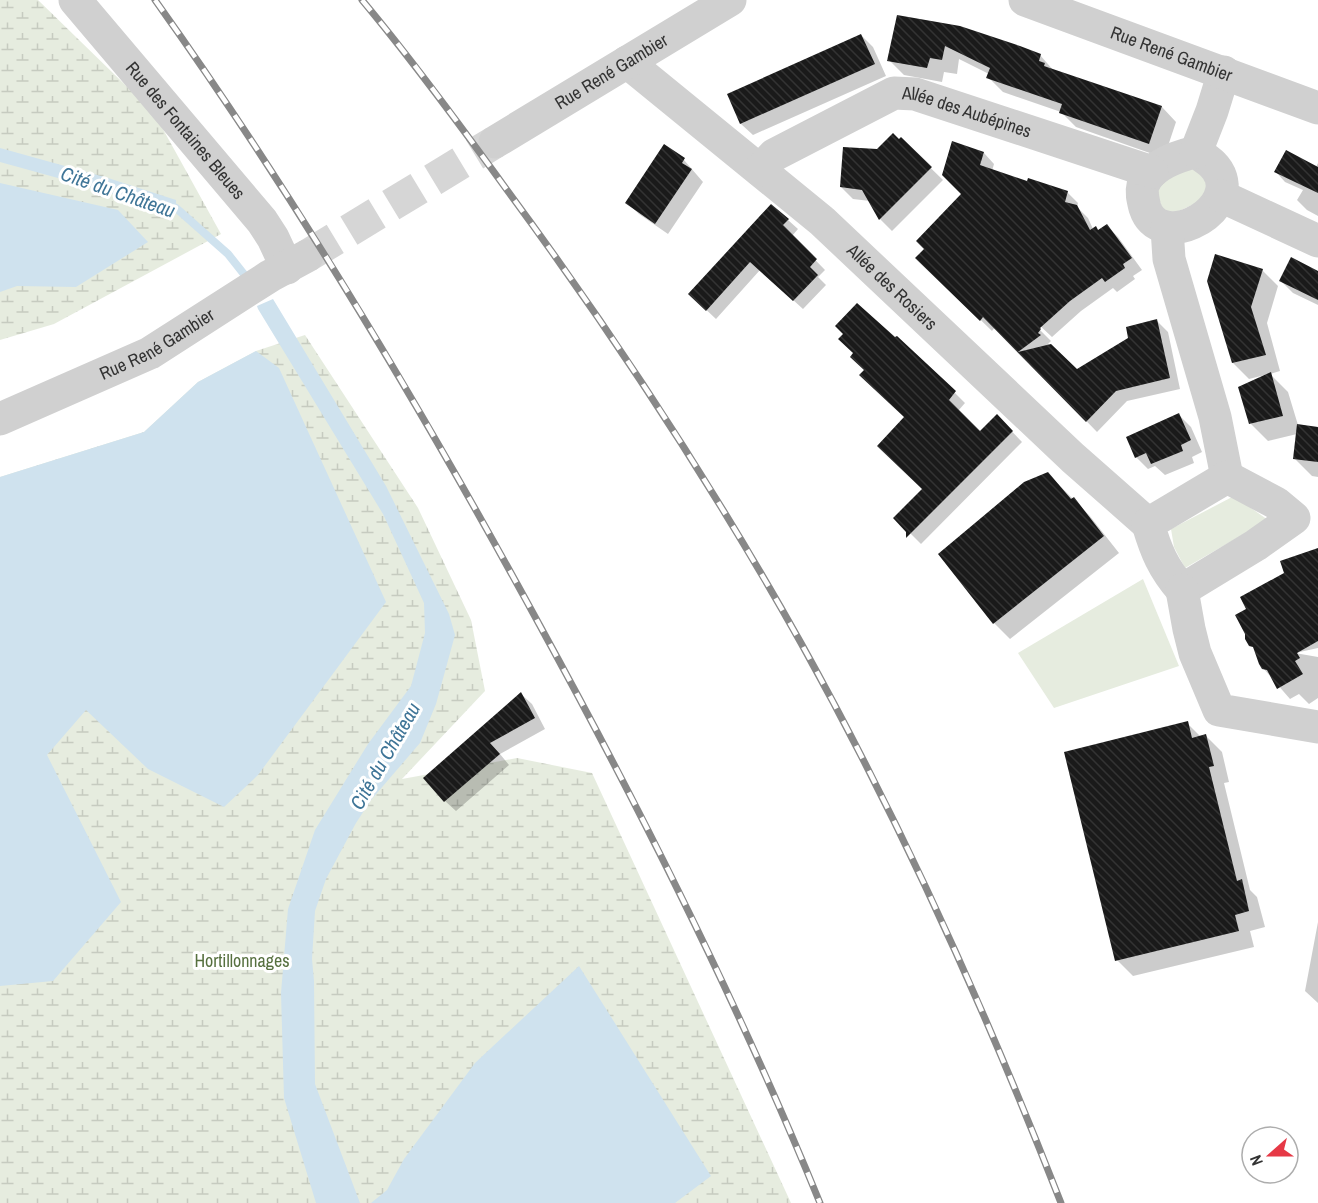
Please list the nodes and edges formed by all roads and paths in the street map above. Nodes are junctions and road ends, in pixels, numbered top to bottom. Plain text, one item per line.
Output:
1 (75, 0) edge
2 (730, 0) edge
3 (1025, 0) edge
4 (627, 62) junction
5 (1224, 72) junction
6 (1318, 108) edge
7 (495, 142) tunnel mouth
8 (1196, 152) junction
9 (760, 170) junction
10 (1152, 172) junction
11 (1221, 196) junction
12 (1167, 228) junction
13 (1318, 241) edge
14 (297, 262) joint
15 (0, 419) edge
16 (1227, 477) junction
17 (1306, 514) edge
18 (1148, 524) junction
19 (1182, 590) junction
20 (1318, 727) edge

1 - 14 street, Rue des Fontaines Bleues
2 - 4 street, Rue René Gambier
3 - 5 street, Rue René Gambier
4 - 7 street, Rue René Gambier
4 - 9 street, Allée des Rosiers
5 - 6 street, Rue René Gambier
5 - 8 street
8 - 10 street
8 - 11 street
9 - 10 street, Allée des Aubépines
9 - 18 street, Allée des Rosiers
10 - 12 street
11 - 12 street
11 - 13 street
12 - 16 street
14 - 15 street, Rue René Gambier
16 - 17 street
16 - 18 street
17 - 19 street
18 - 19 street
19 - 20 street

